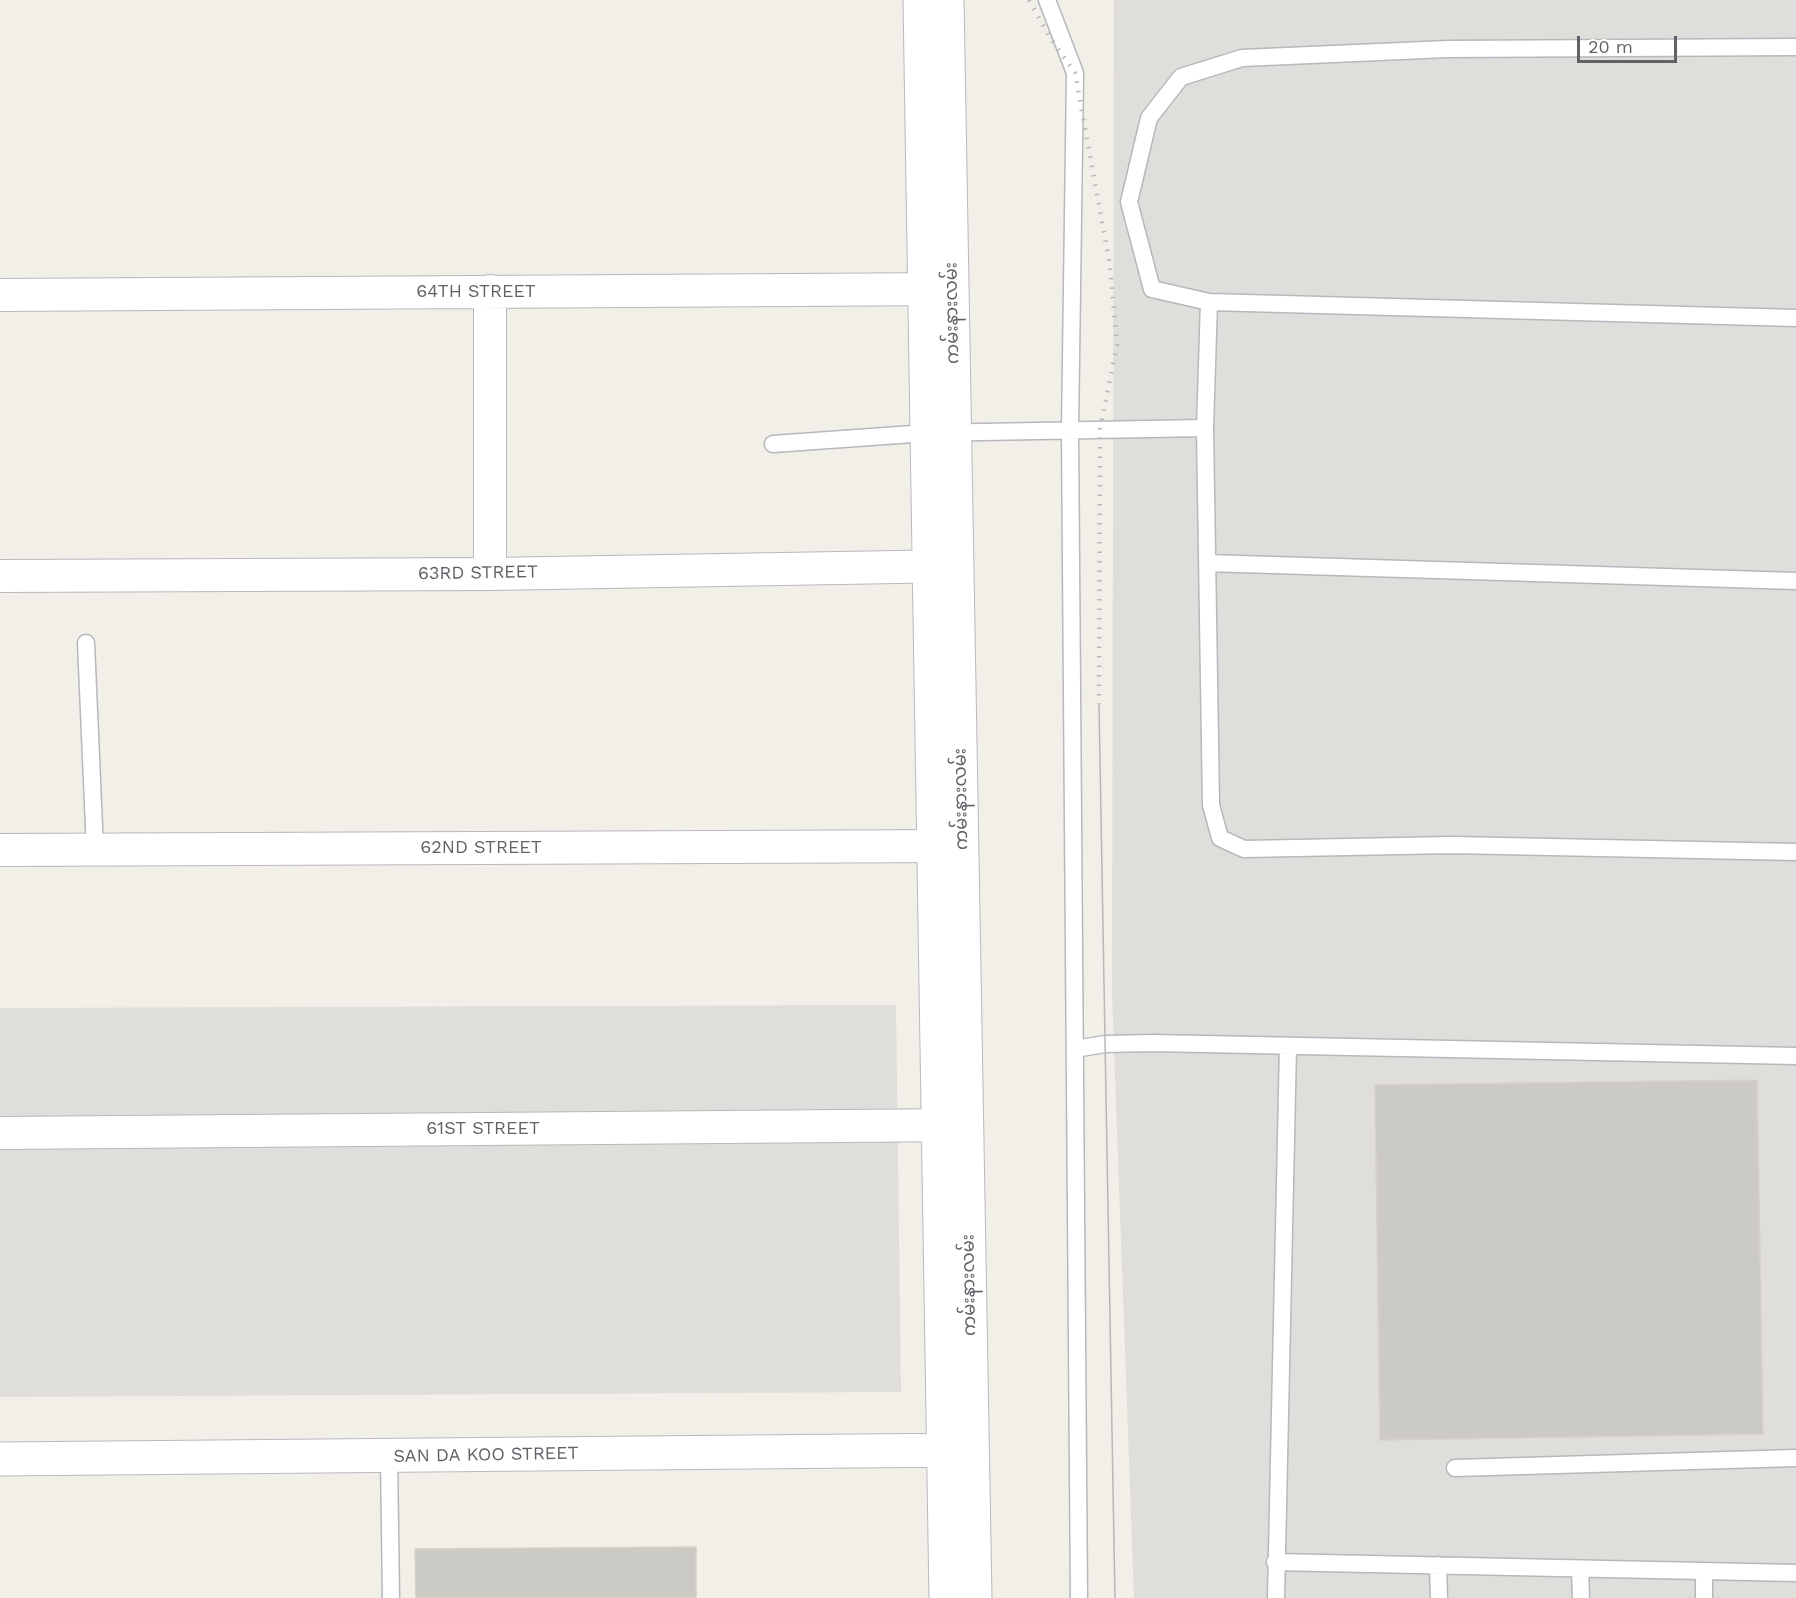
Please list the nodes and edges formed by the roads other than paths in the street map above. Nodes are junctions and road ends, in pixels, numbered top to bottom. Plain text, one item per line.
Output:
1 (920, 0) edge
2 (947, 0) edge
3 (1047, 0) edge
4 (1796, 47) edge
5 (938, 289) junction
6 (490, 291) junction
7 (0, 295) edge
8 (1209, 302) junction
9 (1796, 318) edge
10 (1205, 428) junction
11 (1070, 431) junction
12 (941, 432) junction
13 (773, 444) dead end
14 (1207, 563) junction
15 (943, 566) junction
16 (490, 574) junction
17 (0, 576) edge
18 (1796, 581) edge
19 (86, 643) dead end
20 (948, 846) junction
21 (0, 850) edge
22 (95, 850) junction
23 (1796, 852) edge
24 (1288, 1046) junction
25 (1075, 1049) junction
26 (1796, 1056) edge
27 (952, 1125) junction
28 (0, 1133) edge
29 (958, 1450) junction
30 (389, 1456) junction
31 (1796, 1458) edge
32 (0, 1459) edge
33 (1455, 1468) dead end
34 (1275, 1562) junction
35 (1438, 1565) junction
36 (1580, 1569) junction
37 (1704, 1571) junction
38 (1796, 1573) edge
39 (391, 1598) edge
40 (946, 1598) edge
41 (975, 1598) edge
42 (1079, 1598) edge
43 (1276, 1598) edge
44 (1439, 1598) edge
45 (1581, 1598) edge
46 (1704, 1598) edge

1 - 5 main road, ကမ်းနားလမ်း
2 - 5 main road, ကမ်းနားလမ်း
3 - 11 lane
4 - 8 lane
5 - 6 street, 64TH STREET
5 - 12 main road, ကမ်းနားလမ်း
6 - 7 street, 64TH STREET
6 - 16 street
8 - 9 lane
8 - 10 lane
10 - 11 lane
10 - 14 lane
11 - 12 lane
11 - 25 lane
12 - 13 lane
12 - 15 main road, ကမ်းနားလမ်း
14 - 18 lane
14 - 23 lane
15 - 16 street, 63RD STREET
15 - 20 main road, ကမ်းနားလမ်း
16 - 17 street, 63RD STREET
19 - 22 lane
20 - 22 street, 62ND STREET
20 - 27 main road, ကမ်းနားလမ်း
21 - 22 street, 62ND STREET
24 - 25 lane
24 - 26 lane
24 - 34 lane
25 - 42 lane
27 - 28 street, 61ST STREET
27 - 29 main road, ကမ်းနားလမ်း
29 - 30 main road, SAN DA KOO STREET
29 - 40 main road, ကမ်းနားလမ်း
29 - 41 main road, ကမ်းနားလမ်း
30 - 32 main road, SAN DA KOO STREET
30 - 39 lane
31 - 33 lane
34 - 35 lane
34 - 43 lane
35 - 36 lane
35 - 44 lane
36 - 37 lane
36 - 45 lane
37 - 38 lane
37 - 46 lane

